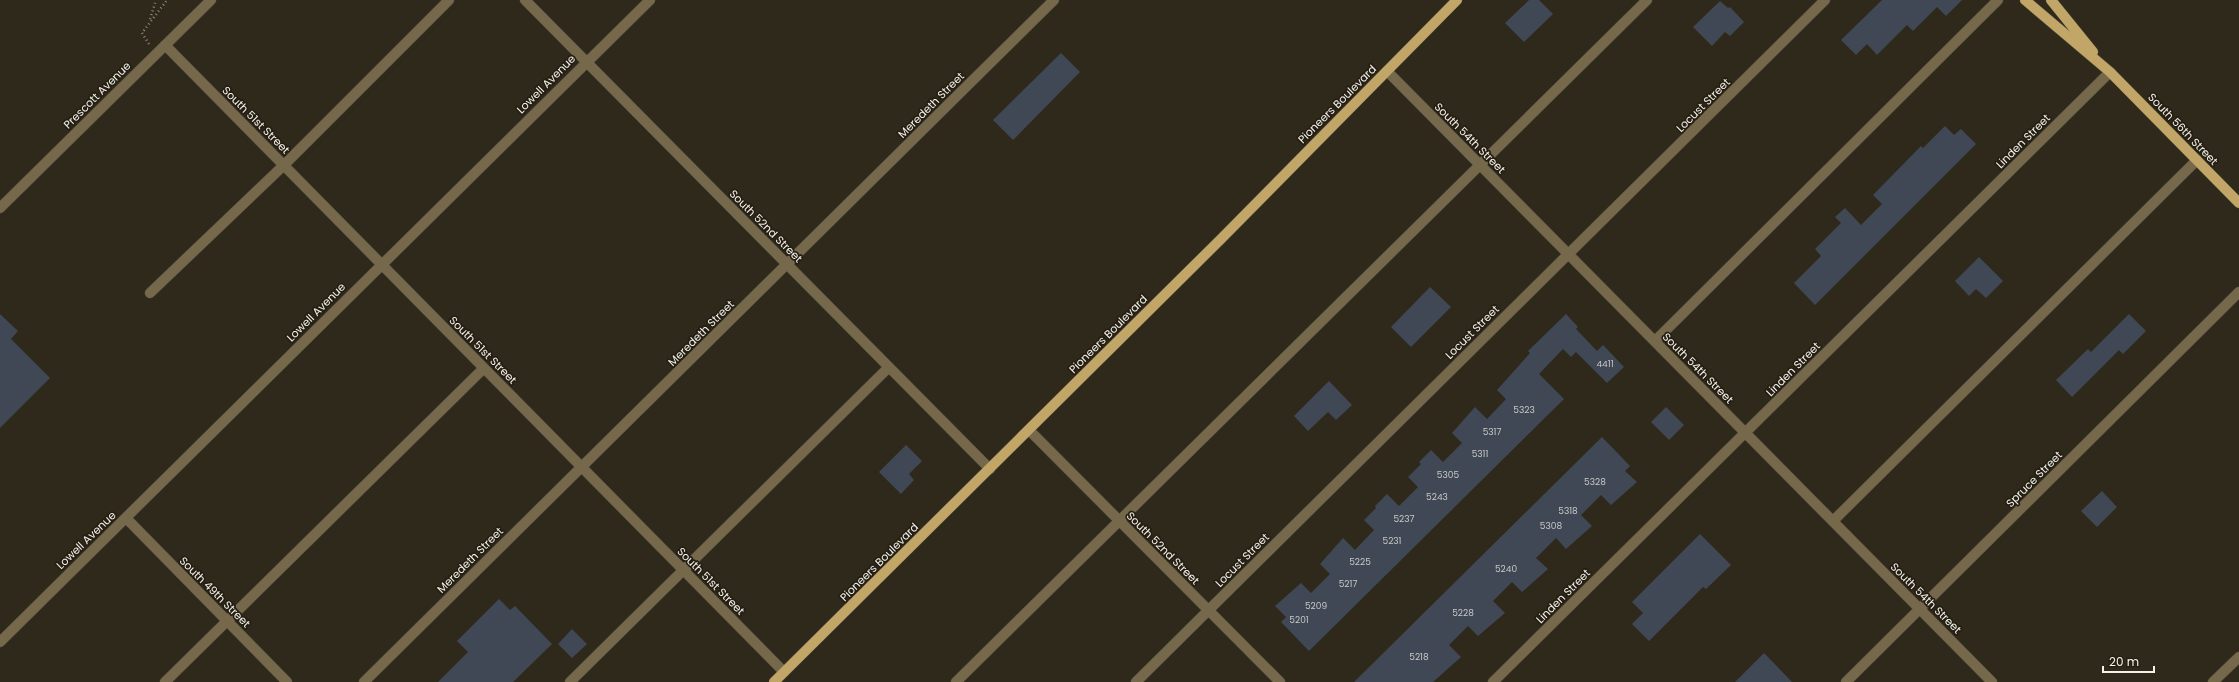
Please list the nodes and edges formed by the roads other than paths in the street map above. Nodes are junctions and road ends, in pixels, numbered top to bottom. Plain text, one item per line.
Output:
1 (211, 0) edge
2 (449, 0) edge
3 (525, 0) edge
4 (650, 0) edge
5 (1054, 0) edge
6 (1457, 0) edge
7 (1647, 0) edge
8 (1825, 0) edge
9 (1998, 0) edge
10 (2025, 0) edge
11 (2051, 0) edge
12 (165, 45) junction
13 (587, 61) junction
14 (1387, 71) junction
15 (2110, 72) junction
16 (2197, 160) junction
17 (1480, 164) junction
18 (284, 165) junction
19 (2239, 203) edge
20 (0, 208) edge
21 (1569, 254) junction
22 (381, 264) junction
23 (788, 264) junction
24 (2239, 292) edge
25 (150, 293) dead end
26 (1655, 341) junction
27 (889, 367) junction
28 (484, 368) junction
29 (1029, 430) junction
30 (1746, 432) junction
31 (582, 467) junction
32 (990, 469) junction
33 (126, 518) junction
34 (1833, 521) junction
35 (1119, 522) junction
36 (683, 570) junction
37 (1920, 609) junction
38 (1208, 610) junction
39 (227, 621) junction
40 (0, 642) edge
41 (2239, 657) edge
42 (784, 672) junction
43 (164, 682) edge
44 (287, 682) edge
45 (364, 682) edge
46 (570, 682) edge
47 (774, 682) edge
48 (956, 682) edge
49 (1136, 682) edge
50 (1280, 682) edge
51 (1493, 682) edge
52 (1846, 682) edge
53 (1992, 682) edge
54 (2214, 682) edge

1 - 12 street, Prescott Avenue
2 - 18 street
3 - 13 street, South 52nd Street
4 - 13 street, Lowell Avenue
5 - 23 street, Meredeth Street
6 - 14 main road, Pioneers Boulevard
7 - 17 street
8 - 21 street, Locust Street
9 - 26 street
10 - 15 main road, South 56th Street
11 - 15 main road, South 56th Street
12 - 18 street, South 51st Street
12 - 20 street, Prescott Avenue
13 - 22 street, Lowell Avenue
13 - 23 street, South 52nd Street
14 - 17 street, South 54th Street
14 - 29 main road, Pioneers Boulevard
15 - 16 main road, South 56th Street
15 - 30 street, Linden Street
16 - 19 main road, South 56th Street
16 - 34 street
17 - 21 street, South 54th Street
17 - 35 street
18 - 22 street, South 51st Street
18 - 25 street
21 - 26 street, South 54th Street
21 - 38 street, Locust Street
22 - 28 street, South 51st Street
22 - 33 street, Lowell Avenue
23 - 27 street, South 52nd Street
23 - 31 street, Meredeth Street
24 - 37 street, Spruce Street
26 - 30 street, South 54th Street
27 - 32 street, South 52nd Street
27 - 36 street
28 - 31 street, South 51st Street
28 - 39 street
29 - 32 main road, Pioneers Boulevard
29 - 35 street, South 52nd Street
30 - 34 street, South 54th Street
30 - 51 street, Linden Street
31 - 36 street, South 51st Street
31 - 45 street, Meredeth Street
32 - 42 main road, Pioneers Boulevard
33 - 39 street, South 49th Street
33 - 40 street, Lowell Avenue
34 - 37 street, South 54th Street
35 - 38 street, South 52nd Street
35 - 48 street
36 - 42 street, South 51st Street
36 - 46 street
37 - 52 street, Spruce Street
37 - 53 street, South 54th Street
38 - 49 street, Locust Street
38 - 50 street, South 52nd Street
39 - 43 street
39 - 44 street, South 49th Street
41 - 54 street
42 - 47 main road, Pioneers Boulevard

